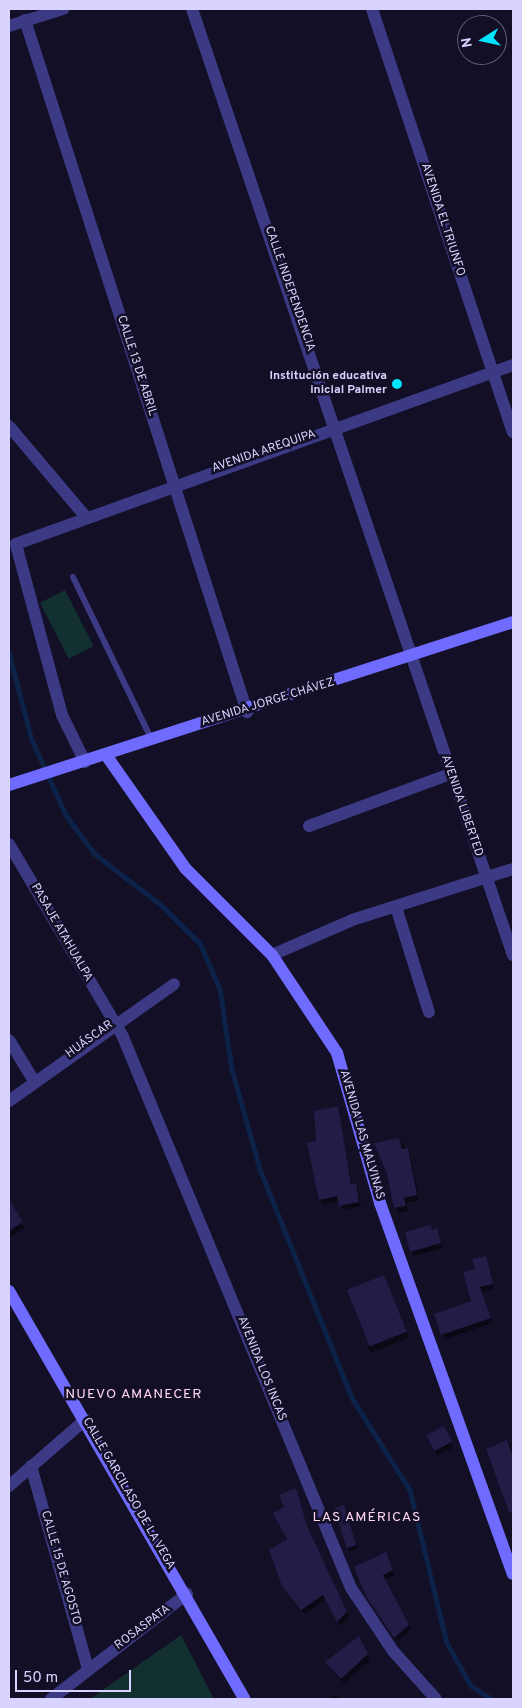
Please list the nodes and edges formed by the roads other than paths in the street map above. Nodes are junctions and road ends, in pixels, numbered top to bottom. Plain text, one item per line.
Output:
1 (63, 9) edge
2 (192, 9) edge
3 (372, 9) edge
4 (26, 20) junction
5 (9, 26) edge
6 (513, 365) edge
7 (493, 372) junction
8 (9, 426) edge
9 (336, 427) junction
10 (513, 432) edge
11 (173, 484) junction
12 (84, 516) junction
13 (73, 577) dead end
14 (513, 622) edge
15 (410, 657) junction
16 (247, 712) junction
17 (151, 738) junction
18 (106, 755) junction
19 (85, 762) junction
20 (450, 774) junction
21 (20, 777) edge
22 (9, 785) edge
23 (309, 826) dead end
24 (9, 844) edge
25 (513, 869) edge
26 (487, 878) junction
27 (396, 907) junction
28 (272, 955) junction
29 (513, 955) edge
30 (174, 984) dead end
31 (430, 1012) dead end
32 (114, 1022) junction
33 (9, 1040) edge
34 (34, 1081) junction
35 (9, 1100) edge
36 (9, 1291) edge
37 (85, 1420) junction
38 (31, 1466) junction
39 (9, 1486) edge
40 (513, 1574) edge
41 (187, 1594) junction
42 (88, 1669) junction
43 (51, 1699) edge
44 (245, 1699) edge
45 (436, 1699) edge

1 - 4 street
2 - 9 street, CALLE INDEPENDENCIA
3 - 7 street, AVENIDA EL TRIUNFO
4 - 5 street
4 - 11 street, CALLE 13 DE ABRIL
6 - 7 street, AVENIDA AREQUIPA
7 - 9 street, AVENIDA AREQUIPA
7 - 10 street, AVENIDA EL TRIUNFO
8 - 12 street
9 - 11 street, AVENIDA AREQUIPA
9 - 15 street, CALLE INDEPENDENCIA
11 - 12 street, AVENIDA AREQUIPA
11 - 16 street, CALLE 13 DE ABRIL
12 - 19 street, AVENIDA AREQUIPA
13 - 17 lane
14 - 15 street, AVENIDA JORGE CHÁVEZ
15 - 16 street, AVENIDA JORGE CHÁVEZ
15 - 20 street, AVENIDA LIBERTED
16 - 17 street, AVENIDA JORGE CHÁVEZ
17 - 18 street, AVENIDA JORGE CHÁVEZ
18 - 19 street, AVENIDA JORGE CHÁVEZ
18 - 28 street, AVENIDA LAS MALVINAS
19 - 21 street, AVENIDA JORGE CHÁVEZ
20 - 23 street
20 - 26 street, AVENIDA LIBERTED
21 - 22 street, AVENIDA JORGE CHÁVEZ
24 - 32 street, PASAJE ATAHUALPA
25 - 26 street
26 - 27 street
26 - 29 street, AVENIDA LIBERTED
27 - 28 street
27 - 31 street
28 - 40 street, AVENIDA LAS MALVINAS
30 - 32 street, HUÁSCAR
32 - 34 street, HUÁSCAR
32 - 45 street, AVENIDA LOS INCAS
33 - 34 street
34 - 35 street, HUÁSCAR
36 - 37 street, CALLE GARCILASO DE LA VEGA
37 - 38 street
37 - 41 street, CALLE GARCILASO DE LA VEGA
38 - 39 street
38 - 42 street, CALLE 15 DE AGOSTO
41 - 42 street, ROSASPATA
41 - 44 street, CALLE GARCILASO DE LA VEGA
42 - 43 street, ROSASPATA

